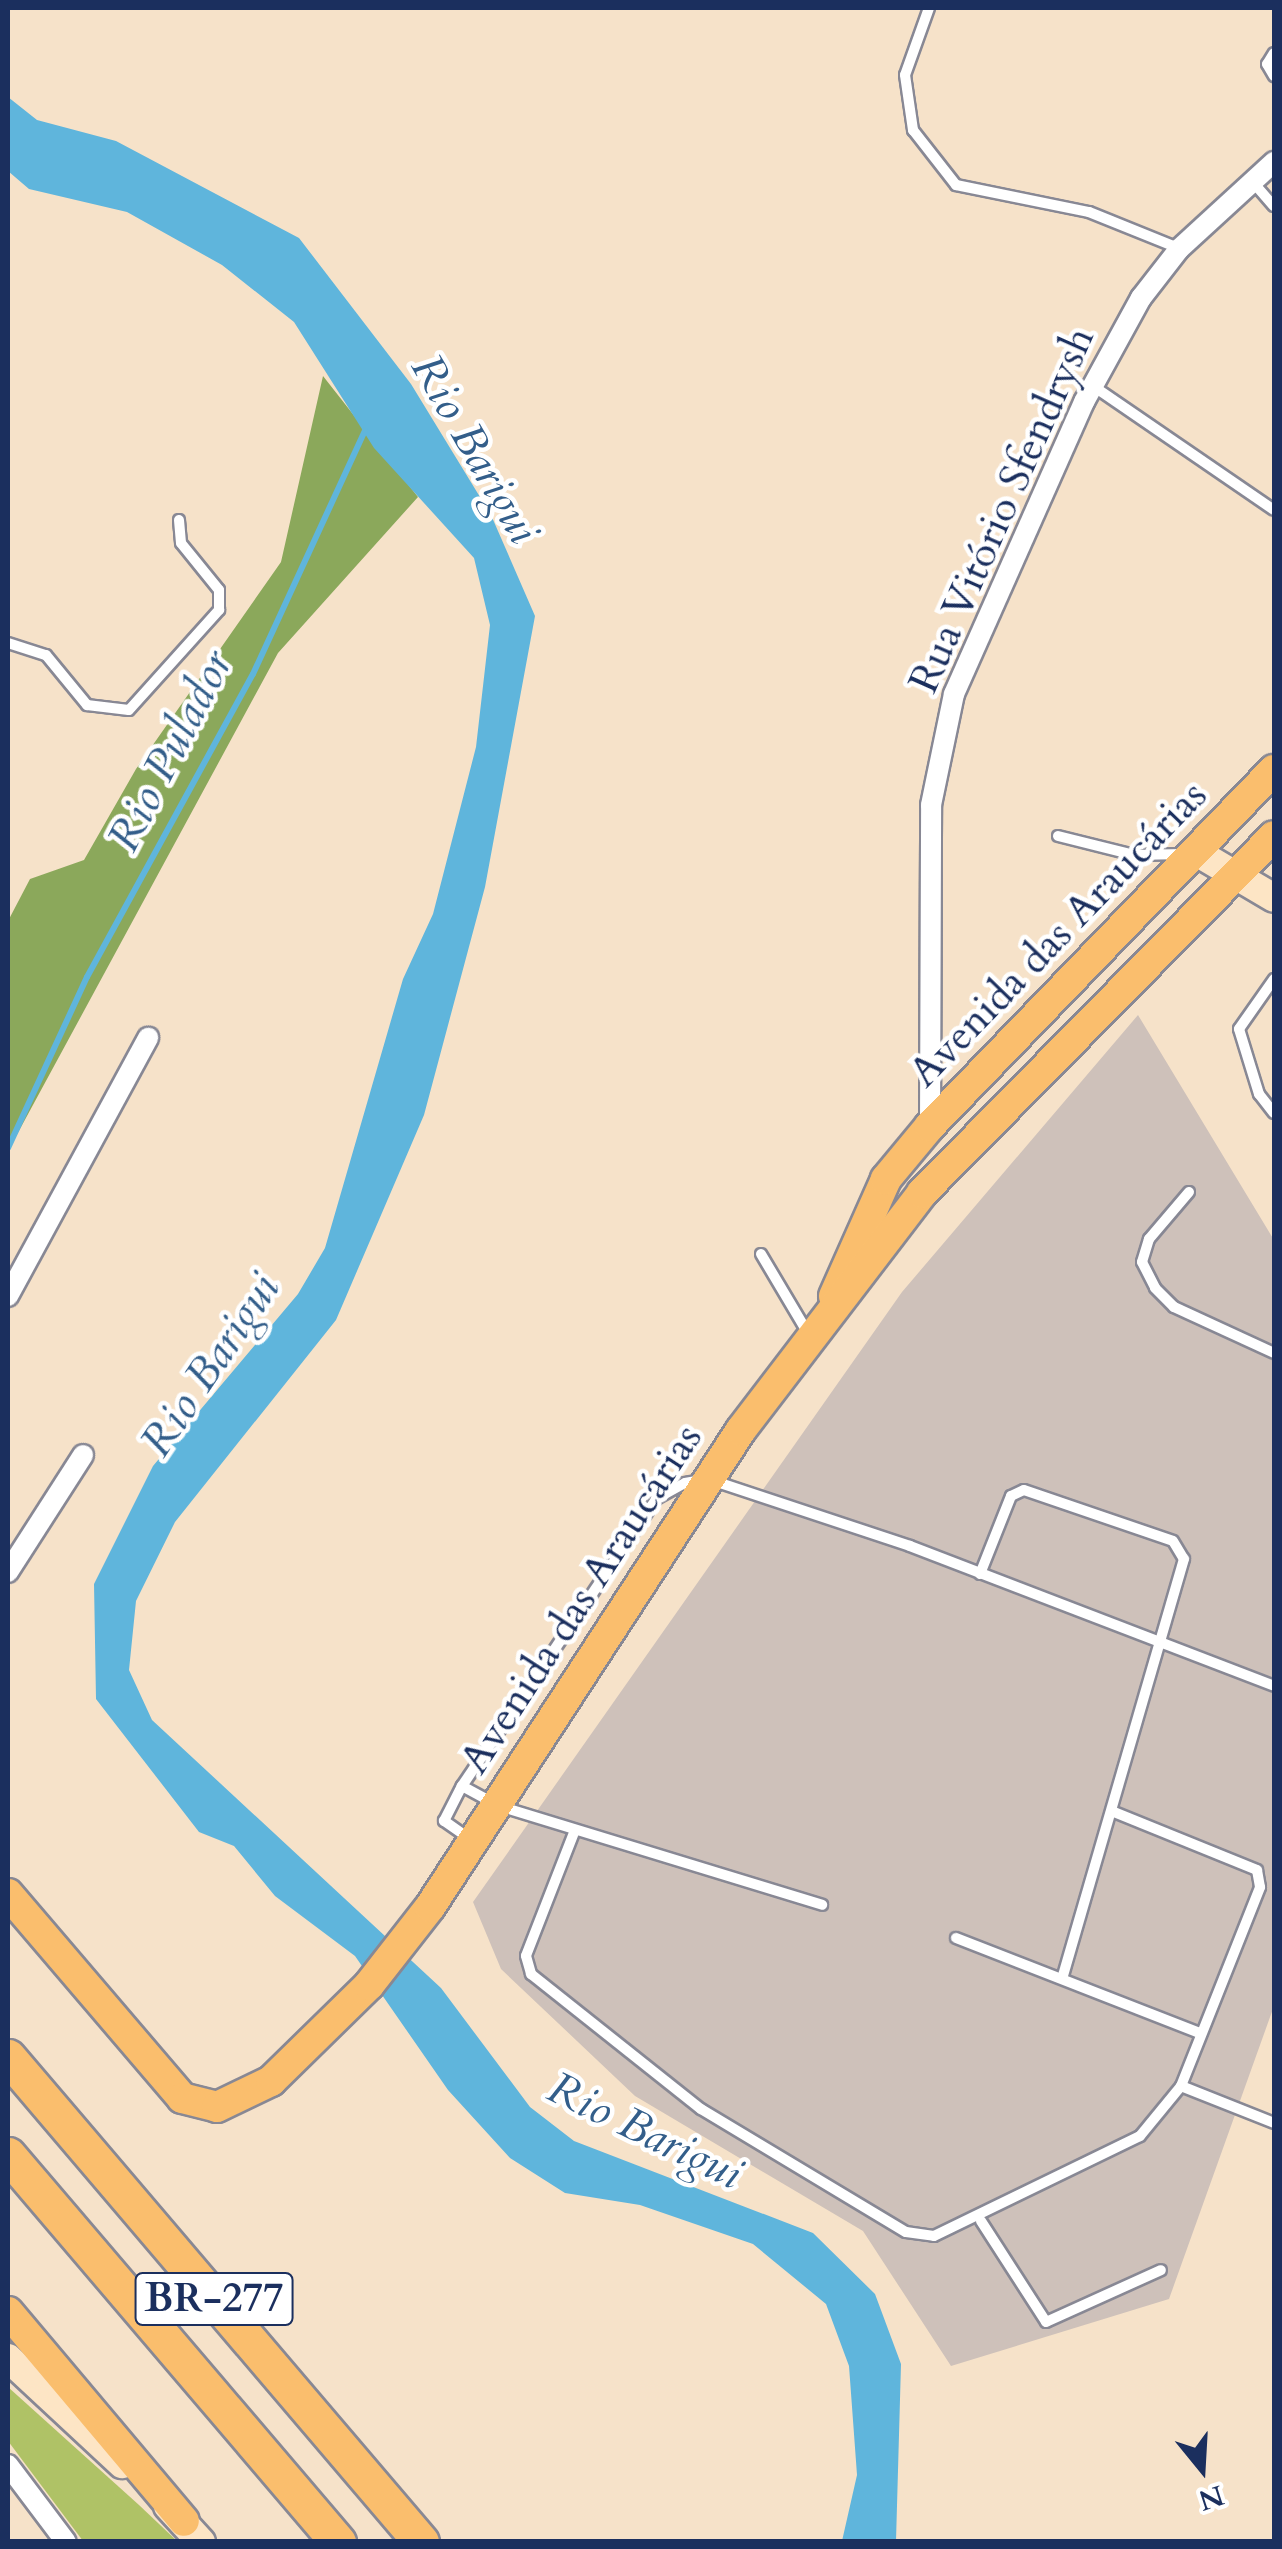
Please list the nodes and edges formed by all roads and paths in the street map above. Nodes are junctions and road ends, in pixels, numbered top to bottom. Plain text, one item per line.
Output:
1 (929, 8) edge
2 (1274, 53) edge
3 (1274, 76) edge
4 (1274, 162) edge
5 (1251, 180) junction
6 (1274, 206) edge
7 (1179, 248) junction
8 (1093, 386) junction
9 (1274, 510) edge
10 (179, 520) dead end
11 (8, 643) edge
12 (1274, 770) edge
13 (1058, 836) dead end
14 (1274, 836) edge
15 (1198, 853) junction
16 (1236, 876) junction
17 (1274, 898) edge
18 (1274, 979) edge
19 (148, 1038) dead end
20 (1274, 1112) edge
21 (930, 1126) junction
22 (1189, 1192) dead end
23 (922, 1193) junction
24 (762, 1254) dead end
25 (8, 1296) edge
26 (819, 1329) junction
27 (1274, 1354) edge
28 (82, 1455) dead end
29 (708, 1479) junction
30 (8, 1572) edge
31 (980, 1574) junction
32 (1160, 1647) junction
33 (1274, 1686) edge
34 (462, 1786) junction
35 (499, 1806) junction
36 (1112, 1811) junction
37 (575, 1830) junction
38 (475, 1842) junction
39 (8, 1894) edge
40 (822, 1905) dead end
41 (956, 1938) dead end
42 (1062, 1978) junction
43 (1200, 2032) junction
44 (8, 2058) edge
45 (1181, 2086) junction
46 (1274, 2123) edge
47 (8, 2155) edge
48 (980, 2221) junction
49 (1161, 2270) dead end
50 (8, 2312) edge
51 (8, 2358) edge
52 (8, 2465) edge
53 (193, 2531) edge
54 (66, 2542) edge
55 (338, 2542) edge
56 (421, 2542) edge

1 - 7 lane
2 - 3 lane
4 - 5 street, Rua Vitório Sfendrysh
5 - 6 lane
5 - 7 street, Rua Vitório Sfendrysh
7 - 8 street, Rua Vitório Sfendrysh
8 - 9 lane
8 - 21 street, Rua Vitório Sfendrysh
10 - 11 lane
12 - 15 main road, Avenida das Araucárias
13 - 15 lane
14 - 16 main road, Avenida das Araucárias
15 - 16 main road
15 - 21 main road, Avenida das Araucárias
16 - 17 main road
16 - 23 main road, Avenida das Araucárias
18 - 20 lane
19 - 25 street
21 - 23 main road
21 - 26 main road, Avenida das Araucárias
22 - 27 lane
23 - 26 main road, Avenida das Araucárias
24 - 26 lane
26 - 29 main road, Avenida das Araucárias
28 - 30 street
29 - 31 lane
29 - 34 lane
29 - 35 main road, Avenida das Araucárias
31 - 32 lane
31 - 32 lane
32 - 33 lane
32 - 36 lane
34 - 35 lane
34 - 38 lane
35 - 37 lane
35 - 38 main road, Avenida das Araucárias
36 - 42 lane
36 - 43 lane
37 - 40 lane
37 - 48 lane
38 - 39 main road, Avenida das Araucárias
41 - 42 lane
42 - 43 lane
43 - 45 lane
44 - 56 highway, BR-277
45 - 46 lane
45 - 48 lane
47 - 55 highway, BR-277
48 - 49 lane
50 - 53 main road
51 - 53 main road
52 - 54 street

